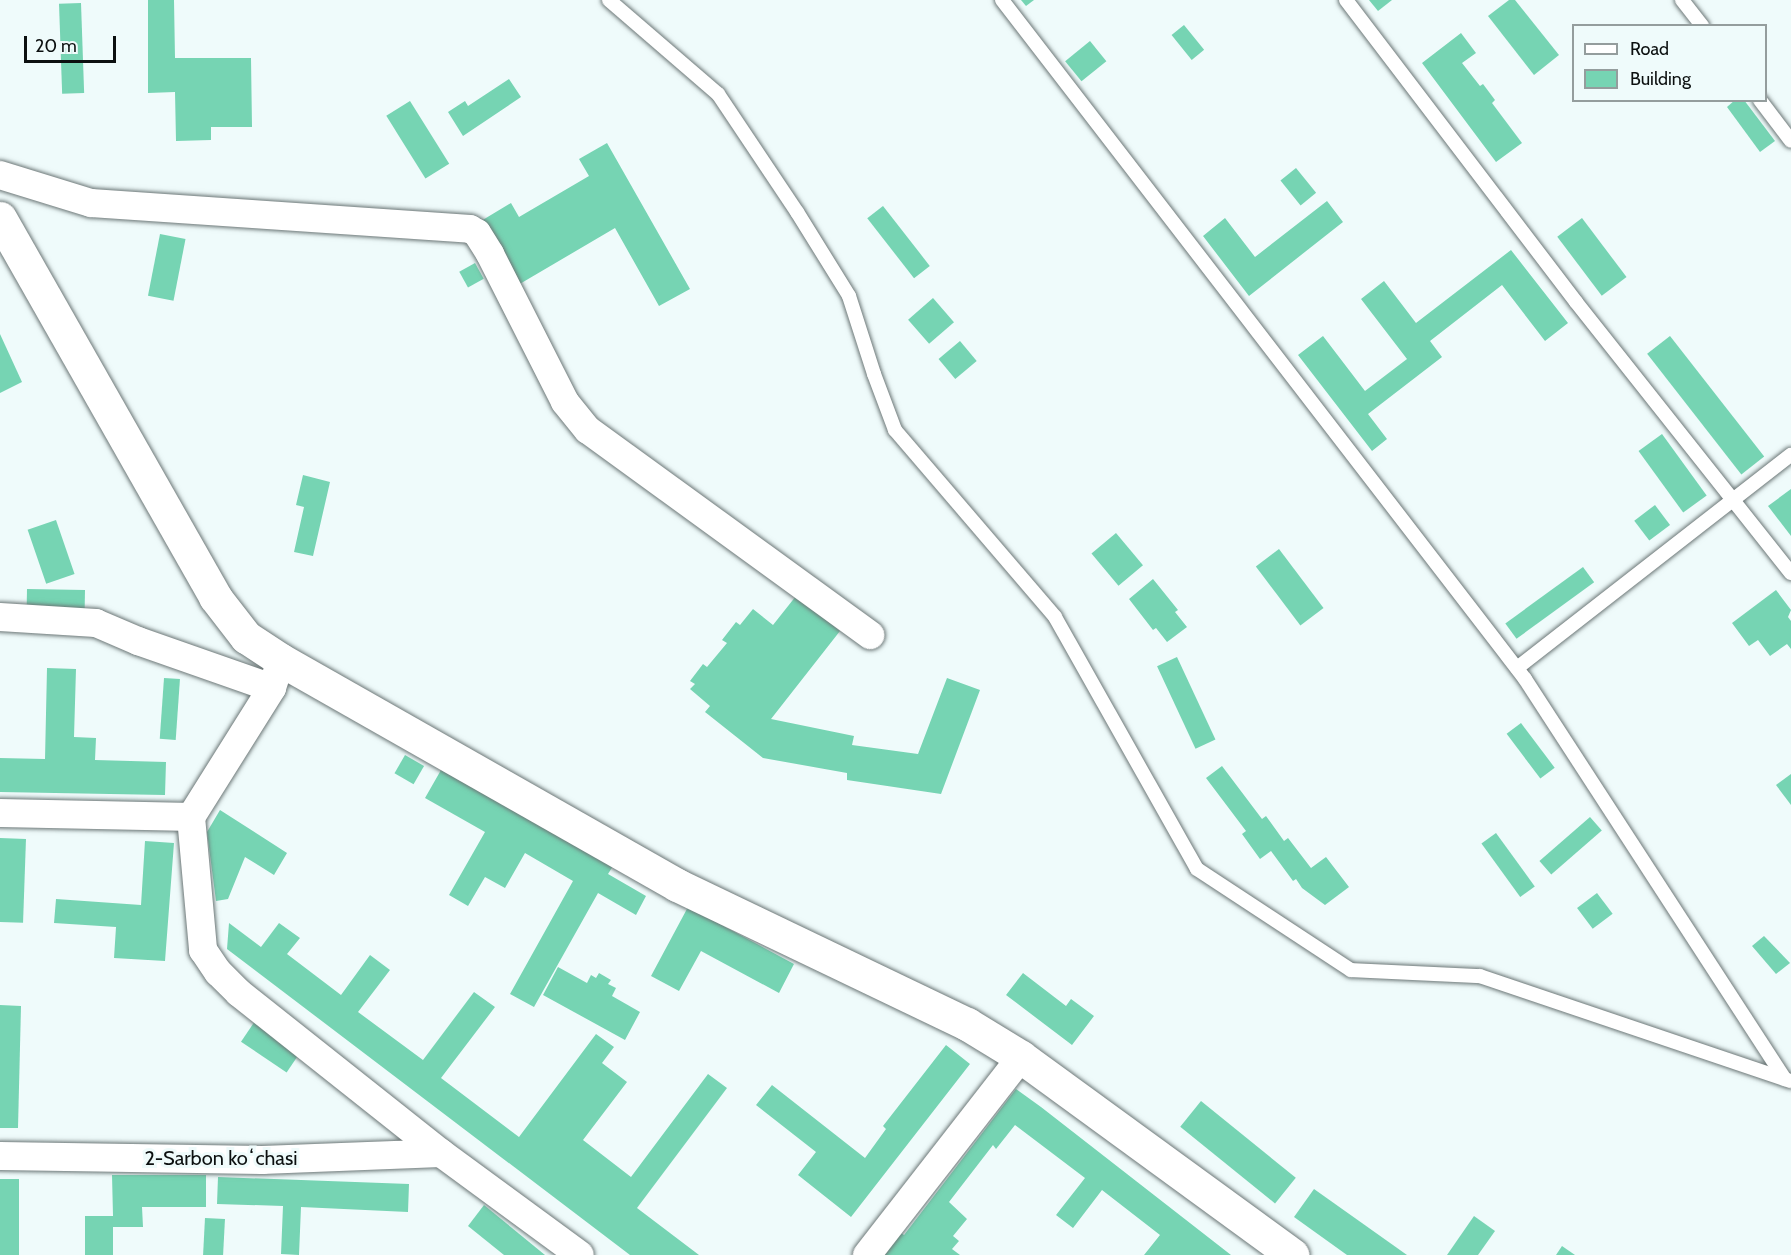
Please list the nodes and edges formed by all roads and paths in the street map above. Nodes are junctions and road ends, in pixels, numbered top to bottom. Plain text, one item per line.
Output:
1 (609, 0) edge
2 (1002, 0) edge
3 (1346, 0) edge
4 (1682, 0) edge
5 (1700, 24) edge
6 (1762, 102) edge
7 (1791, 141) edge
8 (0, 175) edge
9 (0, 219) edge
10 (1791, 455) edge
11 (1733, 499) junction
12 (1791, 573) edge
13 (0, 616) edge
14 (870, 635) dead end
15 (1517, 668) junction
16 (276, 674) junction
17 (0, 813) edge
18 (191, 817) junction
19 (1021, 1057) junction
20 (1788, 1080) edge
21 (441, 1153) junction
22 (0, 1156) edge
23 (580, 1255) edge
24 (867, 1255) edge
25 (1293, 1255) edge

1 - 20 lane
2 - 15 lane
3 - 11 lane
4 - 5 lane
6 - 7 lane
8 - 14 street
9 - 16 street
10 - 11 lane
11 - 12 lane
11 - 15 lane
13 - 16 street
15 - 20 lane
16 - 18 street
16 - 19 street
17 - 18 street
18 - 21 street
19 - 24 street
19 - 25 street
21 - 22 street, 2-Sarbon koʻchasi
21 - 23 street

